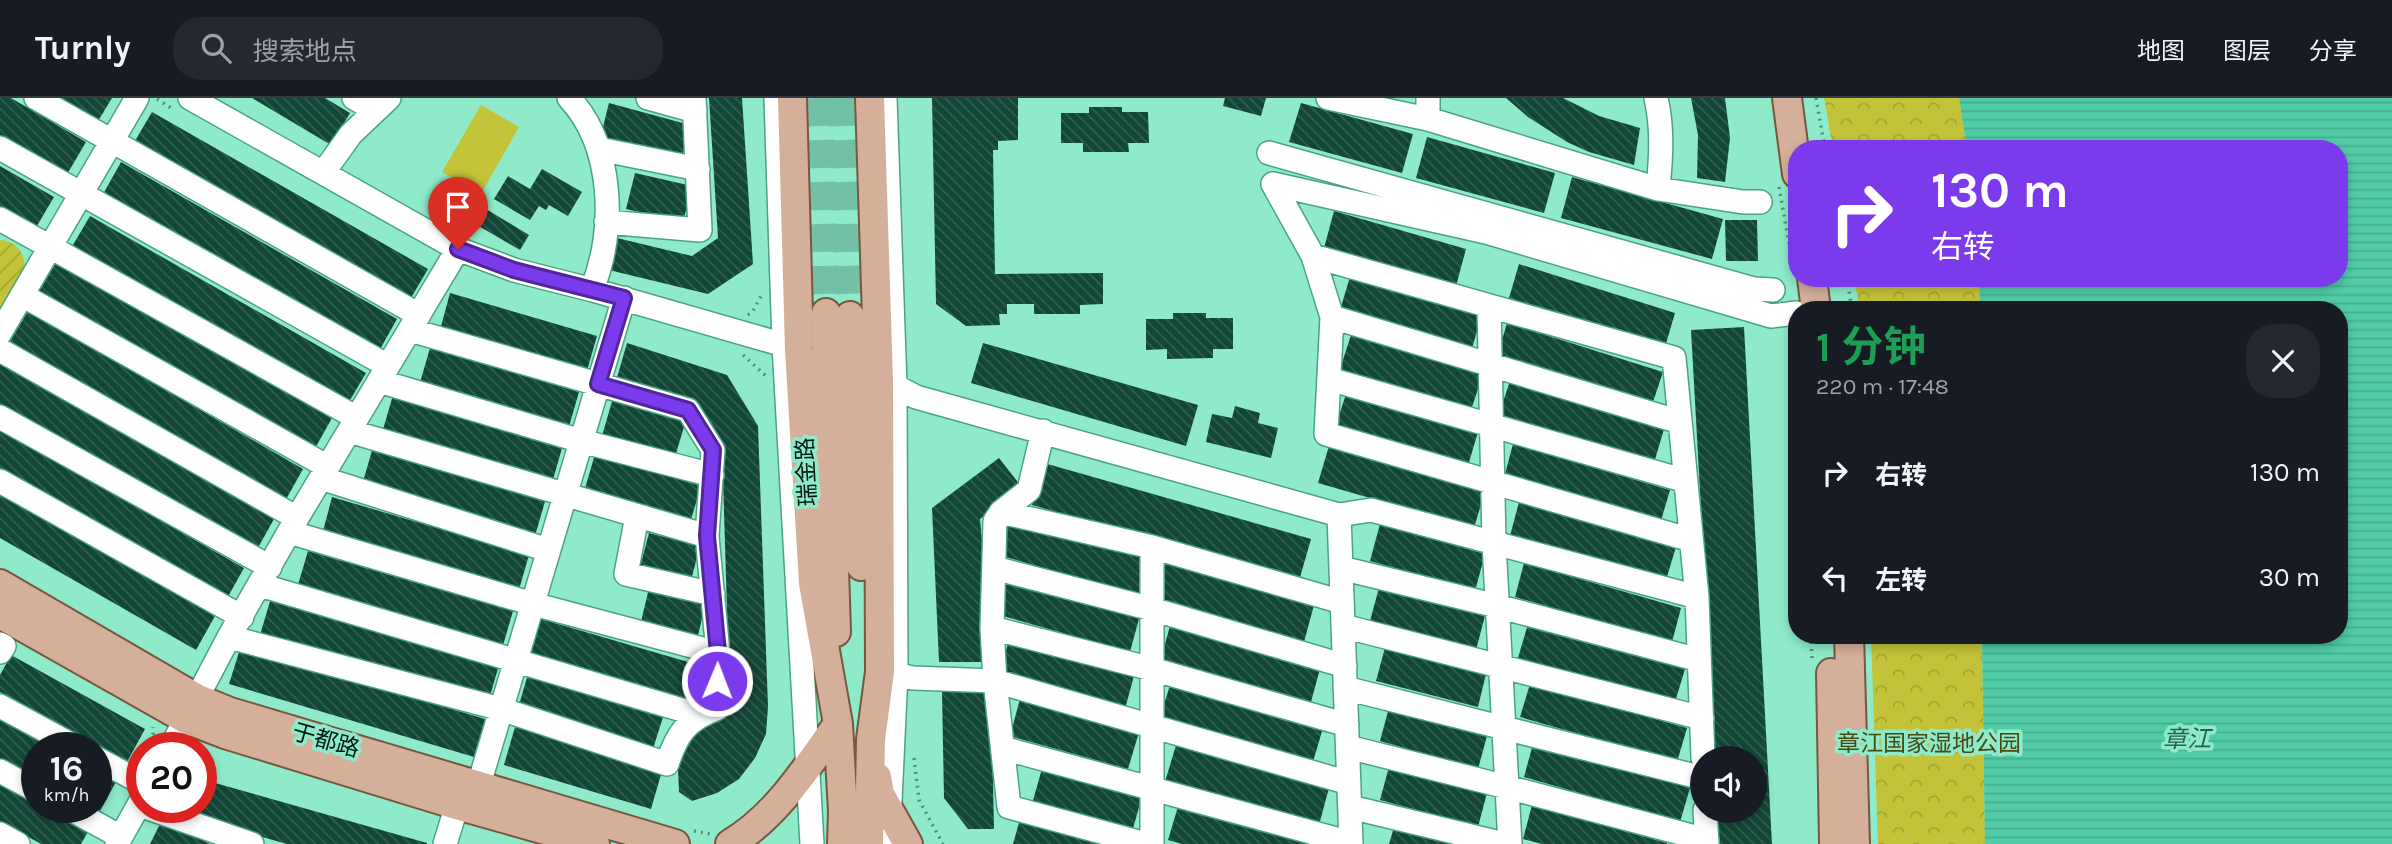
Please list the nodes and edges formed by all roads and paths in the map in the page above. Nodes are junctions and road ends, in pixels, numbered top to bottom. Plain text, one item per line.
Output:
1 (36, 98) edge
2 (137, 98) edge
3 (190, 98) edge
4 (354, 98) edge
5 (569, 98) edge
6 (648, 98) edge
7 (776, 98) edge
8 (792, 98) edge
9 (870, 98) edge
10 (885, 98) edge
11 (1328, 98) edge
12 (1656, 98) edge
13 (1787, 98) edge
14 (1802, 98) edge
15 (1816, 98) edge
16 (382, 104) edge
17 (694, 105) edge
18 (1428, 109) edge
19 (1793, 140) edge
20 (1809, 140) edge
21 (1823, 140) edge
22 (112, 141) junction
23 (0, 148) edge
24 (599, 149) junction
25 (1269, 153) dead end
26 (698, 169) junction
27 (323, 173) junction
28 (1658, 189) junction
29 (81, 194) junction
30 (1760, 202) dead end
31 (0, 219) edge
32 (606, 222) junction
33 (50, 247) junction
34 (458, 249) junction
35 (1313, 256) junction
36 (592, 289) junction
37 (1773, 290) dead end
38 (762, 293) dead end
39 (22, 295) junction
40 (624, 298) junction
41 (1489, 306) junction
42 (1788, 314) edge
43 (747, 316) dead end
44 (1332, 317) junction
45 (415, 323) junction
46 (0, 333) edge
47 (791, 347) junction
48 (0, 350) edge
49 (1490, 365) junction
50 (383, 374) junction
51 (1329, 379) junction
52 (598, 384) junction
53 (887, 384) junction
54 (0, 417) edge
55 (1680, 422) junction
56 (353, 425) junction
57 (1491, 426) junction
58 (1043, 431) junction
59 (581, 441) junction
60 (324, 472) junction
61 (712, 475) junction
62 (0, 481) edge
63 (1686, 481) junction
64 (1493, 482) junction
65 (564, 495) junction
66 (1001, 512) junction
67 (1339, 515) junction
68 (638, 516) junction
69 (293, 525) junction
70 (707, 536) junction
71 (1691, 540) junction
72 (1494, 543) junction
73 (1152, 547) junction
74 (548, 550) junction
75 (993, 568) junction
76 (1341, 568) junction
77 (265, 576) junction
78 (0, 584) edge
79 (713, 594) junction
80 (1697, 597) junction
81 (1342, 602) junction
82 (533, 604) junction
83 (1497, 606) junction
84 (1152, 608) junction
85 (0, 614) edge
86 (1343, 626) junction
87 (236, 627) junction
88 (992, 628) junction
89 (0, 644) edge
90 (1830, 644) edge
91 (1849, 644) edge
92 (0, 652) edge
93 (718, 653) junction
94 (1699, 660) junction
95 (515, 661) junction
96 (1500, 666) junction
97 (1152, 669) junction
98 (888, 673) junction
99 (1345, 677) junction
100 (995, 681) junction
101 (0, 706) edge
102 (192, 709) junction
103 (501, 709) junction
104 (699, 715) junction
105 (1702, 718) junction
106 (838, 724) junction
107 (1152, 727) junction
108 (1504, 727) junction
109 (48, 732) edge
110 (179, 732) edge
111 (1347, 736) junction
112 (871, 739) junction
113 (1703, 746) edge
114 (1003, 748) junction
115 (914, 758) dead end
116 (809, 764) junction
117 (0, 771) edge
118 (112, 773) edge
119 (1690, 775) edge
120 (21, 782) edge
121 (1349, 783) junction
122 (479, 784) junction
123 (126, 785) edge
124 (1507, 787) junction
125 (1152, 788) junction
126 (457, 805) junction
127 (1350, 807) junction
128 (889, 812) junction
129 (91, 823) edge
130 (129, 823) edge
131 (200, 823) edge
132 (1706, 823) edge
133 (0, 834) edge
134 (119, 841) edge
135 (1707, 842) edge
136 (1351, 843) edge
137 (18, 844) edge
138 (253, 844) edge
139 (445, 844) edge
140 (595, 844) edge
141 (675, 844) edge
142 (730, 844) edge
143 (813, 844) edge
144 (842, 844) edge
145 (870, 844) edge
146 (888, 844) edge
147 (908, 844) edge
148 (943, 844) edge
149 (1146, 844) edge
150 (1152, 844) edge
151 (1504, 844) edge
152 (1510, 844) edge
153 (1834, 844) edge
154 (1855, 844) edge

1 - 22 street
2 - 22 street
3 - 27 street
4 - 16 street
5 - 24 street
6 - 17 street
7 - 47 street
8 - 47 main road, 瑞金路
9 - 53 main road
10 - 53 street
11 - 18 street
12 - 28 street
13 - 19 main road
14 - 20 main road
15 - 21 path
16 - 27 street
17 - 26 street
18 - 28 street
22 - 29 street
22 - 45 street
23 - 29 street
24 - 26 street
24 - 32 street
25 - 37 street
26 - 32 street
27 - 34 street
28 - 30 street
29 - 33 street
29 - 50 street
31 - 33 street
32 - 36 street
33 - 39 street
33 - 56 street
34 - 36 street
34 - 45 street
35 - 41 street
35 - 42 street
35 - 44 street
36 - 40 street
38 - 43 path
39 - 46 street
39 - 60 street
40 - 47 street
40 - 52 street
41 - 49 street
41 - 55 street
44 - 49 street
44 - 51 street
45 - 50 street
45 - 52 street
47 - 106 main road, 瑞金路
47 - 116 street
48 - 69 street
49 - 55 street
49 - 57 street
50 - 56 street
50 - 59 street
51 - 57 street
51 - 64 street
52 - 59 street
52 - 61 street
53 - 58 street
53 - 98 main road
54 - 77 street
55 - 63 street
56 - 60 street
56 - 65 street
57 - 63 street
57 - 64 street
58 - 66 street
58 - 67 street
59 - 61 street
59 - 65 street
60 - 69 street
60 - 74 street
61 - 70 street
62 - 87 street
63 - 71 street
64 - 71 street
64 - 72 street
65 - 68 street
65 - 74 street
66 - 73 street
66 - 75 street
67 - 72 street
67 - 76 street
68 - 70 street
68 - 79 street
69 - 77 street
69 - 82 street
70 - 79 street
71 - 80 street
72 - 80 street
72 - 83 street
73 - 81 street
73 - 84 street
74 - 82 street
75 - 84 street
75 - 88 street
76 - 81 street
76 - 83 street
77 - 87 street
77 - 95 street
78 - 102 main road, 于都路
79 - 93 street
80 - 94 street
81 - 86 street
82 - 93 street
82 - 95 street
83 - 94 street
83 - 96 street
84 - 97 street
84 - 99 street
85 - 102 main road, 于都路
86 - 96 street
86 - 99 street
87 - 102 street
87 - 103 street
88 - 97 street
88 - 100 street
89 - 92 street
90 - 153 main road
91 - 154 main road
93 - 104 street
94 - 105 street
95 - 103 street
95 - 104 street
96 - 105 street
96 - 108 street
97 - 107 street
97 - 111 street
98 - 100 street
98 - 112 main road
98 - 128 street
99 - 108 street
99 - 111 street
100 - 107 street
100 - 114 street
101 - 109 street
102 - 110 street
102 - 122 main road, 于都路
102 - 126 main road, 于都路
103 - 104 street
103 - 122 street
105 - 113 street
106 - 112 main road
106 - 116 main road
106 - 144 main road, 瑞金路
107 - 121 street
107 - 125 street
108 - 119 street
108 - 124 street
111 - 121 street
111 - 124 street
112 - 128 main road
112 - 145 main road
114 - 125 street
114 - 149 street
115 - 148 path
116 - 142 main road
116 - 143 street
117 - 120 street
118 - 123 street
121 - 127 street
122 - 141 main road, 于都路
124 - 135 street
124 - 152 street
125 - 136 street
125 - 150 street
126 - 139 street
126 - 140 main road, 于都路
127 - 136 street
127 - 151 street
128 - 146 street
128 - 147 main road
129 - 134 street
130 - 134 street
131 - 138 street
132 - 135 street
133 - 137 street

